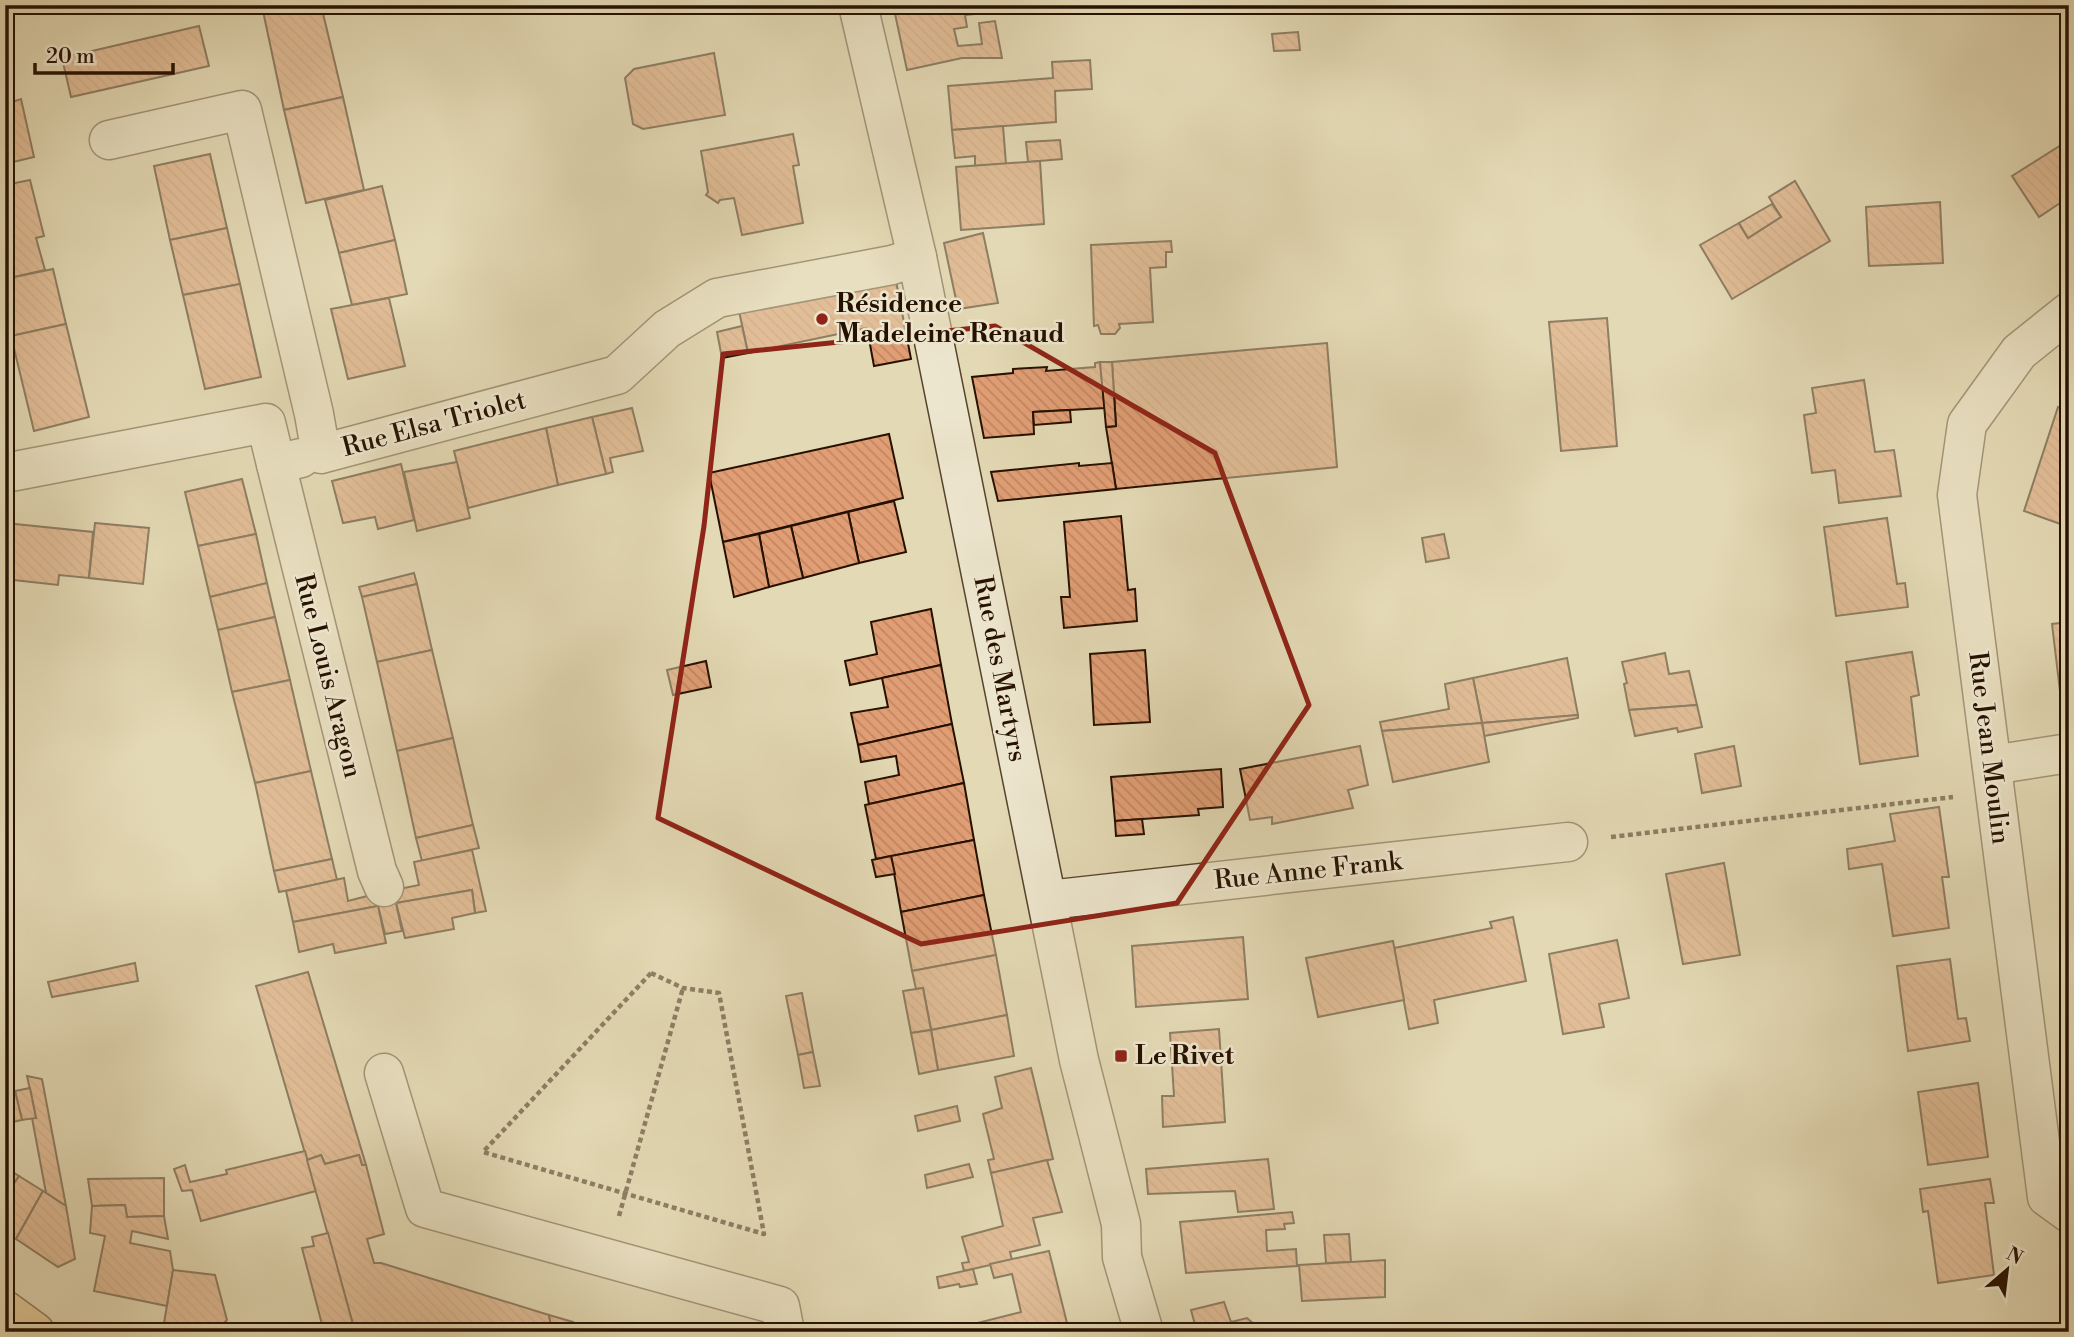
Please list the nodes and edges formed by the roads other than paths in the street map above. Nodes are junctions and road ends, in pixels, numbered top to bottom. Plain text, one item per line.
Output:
1 (858, 5) edge
2 (109, 140) dead end
3 (917, 257) junction
4 (2069, 312) edge
5 (321, 454) junction
6 (276, 464) junction
7 (5, 473) edge
8 (2069, 753) edge
9 (1994, 778) junction
10 (1568, 842) road end
11 (384, 887) dead end
12 (1048, 900) junction
13 (384, 1073) dead end
14 (2069, 1213) edge
15 (5, 1310) edge
16 (35, 1332) edge
17 (785, 1332) edge
18 (1144, 1332) edge

1 - 3 street, Rue des Martyrs
2 - 5 street, Rue Elsa Triolet
3 - 5 street, Rue Elsa Triolet
3 - 12 street, Rue des Martyrs
4 - 9 street, Rue Jean Moulin
5 - 6 street
6 - 7 street, Rue Louis Aragon
6 - 11 street, Rue Louis Aragon
8 - 9 street
9 - 14 street, Rue Jean Moulin
10 - 12 street, Rue Anne Frank
12 - 18 street, Rue des Martyrs
13 - 17 street
15 - 16 main road

